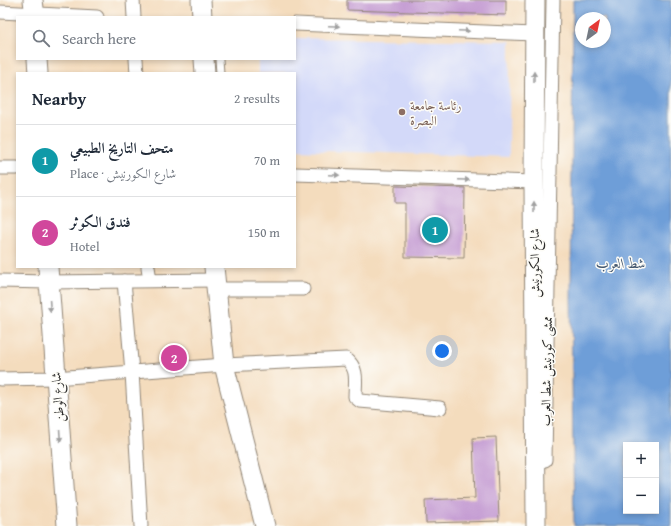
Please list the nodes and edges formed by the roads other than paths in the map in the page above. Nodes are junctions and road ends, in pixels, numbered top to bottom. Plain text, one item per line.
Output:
1 (133, 0) edge
2 (201, 0) edge
3 (535, 0) edge
4 (553, 0) edge
5 (34, 10) edge
6 (0, 12) edge
7 (88, 16) edge
8 (134, 16) edge
9 (202, 16) edge
10 (296, 24) edge
11 (534, 34) junction
12 (38, 60) edge
13 (136, 60) edge
14 (204, 60) edge
15 (219, 60) edge
16 (38, 72) edge
17 (137, 72) edge
18 (205, 72) edge
19 (220, 72) edge
20 (0, 168) edge
21 (16, 168) edge
22 (296, 174) edge
23 (534, 182) junction
24 (148, 268) edge
25 (48, 274) edge
26 (215, 279) edge
27 (150, 280) junction
28 (0, 281) edge
29 (124, 281) junction
30 (303, 289) dead end
31 (224, 365) junction
32 (132, 372) junction
33 (55, 378) junction
34 (0, 379) edge
35 (440, 408) dead end
36 (67, 526) edge
37 (141, 526) edge
38 (265, 526) edge
39 (536, 526) edge
40 (544, 526) edge

1 - 8 street
2 - 9 main road
3 - 11 main road, شارع الكورنيش
4 - 40 street, ممشى كورنيش شط العرب
5 - 6 street
5 - 7 street
10 -> 11 street
23 -> 11 main road, شارع الكورنيش
12 - 16 main road
13 - 17 street
14 - 18 main road
15 - 19 lane
20 - 21 street
22 -> 23 street
39 -> 23 main road, شارع الكورنيش
24 - 27 street
25 - 28 street
25 - 29 street
25 -> 33 main road, شارع الوطن
26 - 27 street
26 - 30 street
26 - 31 main road
27 - 29 street
29 - 32 street
31 - 32 street
31 - 35 street
31 - 38 main road
32 - 33 street
32 - 37 street
33 - 34 street
33 -> 36 main road, شارع الوطن

